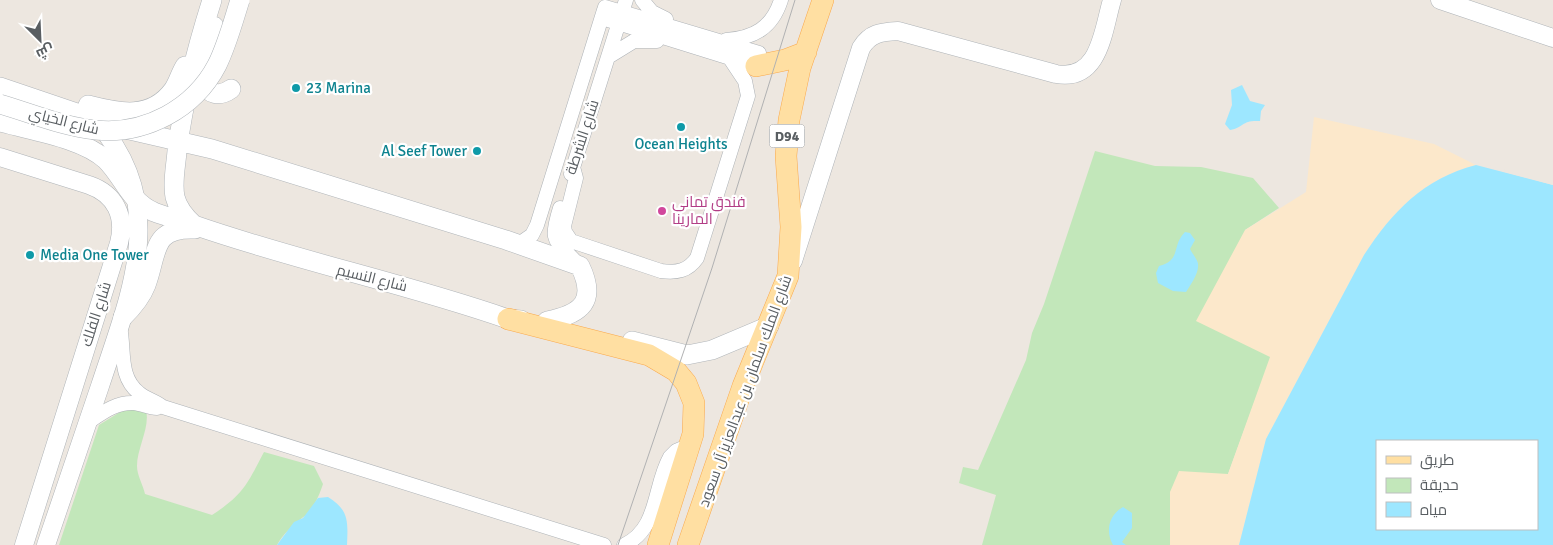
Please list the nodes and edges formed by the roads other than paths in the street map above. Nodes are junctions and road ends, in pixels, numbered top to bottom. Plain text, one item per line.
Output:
1 (214, 0) edge
2 (240, 0) edge
3 (642, 0) edge
4 (781, 0) edge
5 (823, 0) edge
6 (1112, 0) edge
7 (1440, 0) edge
8 (605, 8) edge
9 (622, 12) edge
10 (686, 31) junction
11 (1553, 38) edge
12 (717, 40) junction
13 (695, 47) junction
14 (196, 51) junction
15 (806, 52) junction
16 (608, 57) junction
17 (729, 57) junction
18 (756, 66) junction
19 (0, 87) edge
20 (231, 89) dead end
21 (34, 98) junction
22 (0, 104) edge
23 (94, 118) junction
24 (0, 122) edge
25 (178, 142) junction
26 (0, 157) edge
27 (254, 162) junction
28 (573, 167) junction
29 (174, 188) junction
30 (135, 200) junction
31 (200, 227) junction
32 (519, 244) junction
33 (580, 266) junction
34 (788, 276) junction
35 (508, 319) junction
36 (121, 321) junction
37 (548, 321) junction
38 (769, 326) junction
39 (163, 407) junction
40 (87, 422) junction
41 (691, 439) junction
42 (24, 545) edge
43 (46, 545) edge
44 (604, 545) edge
45 (624, 545) edge
46 (658, 545) edge
47 (688, 545) edge

1 - 14 main road
1 - 20 main road
2 - 22 main road, شارع الخياي, bridge
3 - 10 street
4 - 12 street
5 - 15 main road, شارع الملك سلمان بن عبدالعزيز آل سعود / D94
6 - 34 street
7 - 11 street
8 - 9 street
8 - 32 street, شارع الشرطة
9 - 10 street
9 - 13 street
9 - 16 street, شارع الشرطة
10 - 12 street
12 - 18 street
13 - 16 street
13 - 17 street
14 - 21 main road
14 - 25 main road
15 - 18 main road
15 - 34 main road, شارع الملك سلمان بن عبدالعزيز آل سعود / D94
16 - 28 street, شارع الشرطة
17 - 18 street
17 - 28 street
19 - 21 main road
21 - 23 main road
23 - 25 main road
23 - 30 street, شارع الفلك
24 - 30 main road, شارع النسيم
25 - 27 main road
25 - 29 main road
26 - 42 street, شارع الفلك
27 - 29 main road
27 - 32 main road
28 - 33 street, شارع الشرطة
29 - 31 main road
30 - 31 main road, شارع النسيم
30 - 36 street, شارع الفلك
31 - 35 main road, شارع النسيم
31 - 36 main road
32 - 33 main road
33 - 37 main road
34 - 38 main road, شارع الملك سلمان بن عبدالعزيز آل سعود / D94
35 - 37 main road, شارع النسيم
35 - 41 main road, شارع الملك سلمان بن عبدالعزيز آل سعود
36 - 39 street
36 - 40 street, شارع الفلك
37 - 38 main road, شارع النسيم
38 - 47 main road, شارع الملك سلمان بن عبدالعزيز آل سعود / D94
39 - 40 street
39 - 44 street
40 - 43 street, شارع الفلك
41 - 45 street
41 - 46 main road, شارع الملك سلمان بن عبدالعزيز آل سعود

